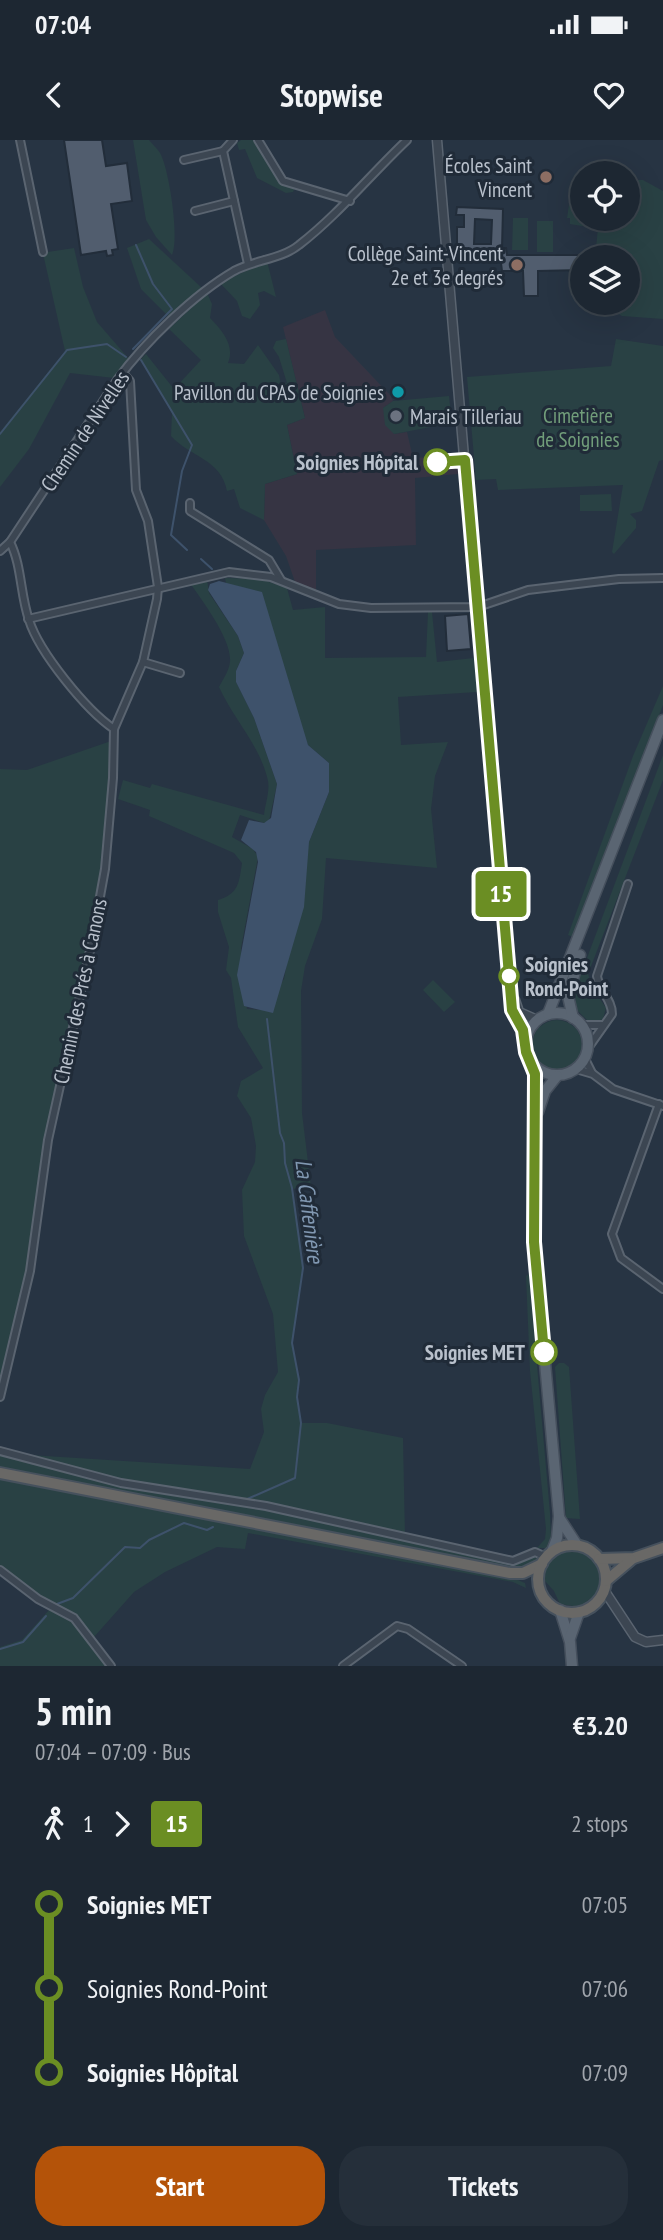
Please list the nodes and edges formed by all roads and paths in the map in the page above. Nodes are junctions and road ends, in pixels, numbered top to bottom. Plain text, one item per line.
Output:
1 (20, 140) edge
2 (233, 140) edge
3 (258, 140) edge
4 (407, 140) edge
5 (437, 140) edge
6 (223, 151) junction
7 (184, 160) dead end
8 (234, 201) junction
9 (350, 201) junction
10 (195, 211) dead end
11 (43, 252) dead end
12 (248, 264) junction
13 (123, 373) junction
14 (190, 503) dead end
15 (10, 542) junction
16 (0, 551) edge
17 (663, 578) edge
18 (281, 580) junction
19 (158, 587) junction
20 (478, 607) junction
21 (28, 618) junction
22 (479, 628) junction
23 (142, 662) junction
24 (180, 673) dead end
25 (663, 720) edge
26 (114, 729) junction
27 (663, 738) edge
28 (628, 884) dead end
29 (548, 1014) junction
30 (537, 1020) junction
31 (577, 1021) junction
32 (604, 1025) junction
33 (526, 1040) junction
34 (588, 1048) junction
35 (584, 1059) junction
36 (533, 1065) junction
37 (576, 1069) junction
38 (593, 1074) junction
39 (557, 1076) junction
40 (661, 1105) edge
41 (536, 1119) junction
42 (663, 1289) edge
43 (0, 1397) edge
44 (0, 1451) edge
45 (0, 1473) edge
46 (559, 1517) junction
47 (577, 1545) junction
48 (663, 1548) edge
49 (547, 1557) junction
50 (599, 1559) junction
51 (634, 1559) junction
52 (0, 1570) edge
53 (510, 1573) junction
54 (540, 1590) junction
55 (605, 1593) junction
56 (560, 1611) junction
57 (579, 1612) junction
58 (663, 1640) edge
59 (570, 1642) junction
60 (111, 1666) edge
61 (343, 1666) edge
62 (462, 1666) edge
63 (572, 1666) edge

1 - 11 street
2 - 6 street
3 - 9 street
4 - 9 street, Chemin de Nivelles
5 - 20 street
6 - 7 street
6 - 8 street
8 - 10 street
8 - 12 street
9 - 12 street, Chemin de Nivelles
12 - 13 street, Chemin de Nivelles
13 - 15 street, Chemin de Nivelles
13 - 19 street
14 - 18 street
15 - 16 street, Chemin de Nivelles
15 - 21 street
17 - 20 street
18 - 19 street
18 - 20 street
19 - 21 street
19 - 23 street, Chemin des Prés à Canons
20 - 22 street
21 - 26 street
22 - 30 street
22 - 33 street
23 - 24 street
23 - 26 street, Chemin des Prés à Canons
25 - 29 main road
26 - 43 street, Chemin des Prés à Canons
27 - 31 main road
28 - 32 street
29 - 30 main road
29 - 31 main road
30 - 33 main road
31 - 32 street
31 - 34 main road
32 - 34 street
33 - 36 main road
34 - 35 main road
35 - 37 main road
35 - 38 street
36 - 39 main road
36 - 41 main road
37 - 38 street
37 - 39 main road
38 - 40 street
39 - 41 main road
40 - 42 street
41 - 46 main road
44 - 49 street
45 - 53 highway
46 - 47 main road
46 - 49 main road
47 - 49 highway
47 - 50 highway
48 - 51 highway
49 - 53 highway
49 - 54 highway
50 - 51 highway
50 - 55 highway
51 - 55 highway
52 - 60 street
53 - 54 highway
54 - 56 highway
55 - 57 highway
55 - 58 street
56 - 57 highway
56 - 59 main road
57 - 59 main road
59 - 63 main road
61 - 62 street

